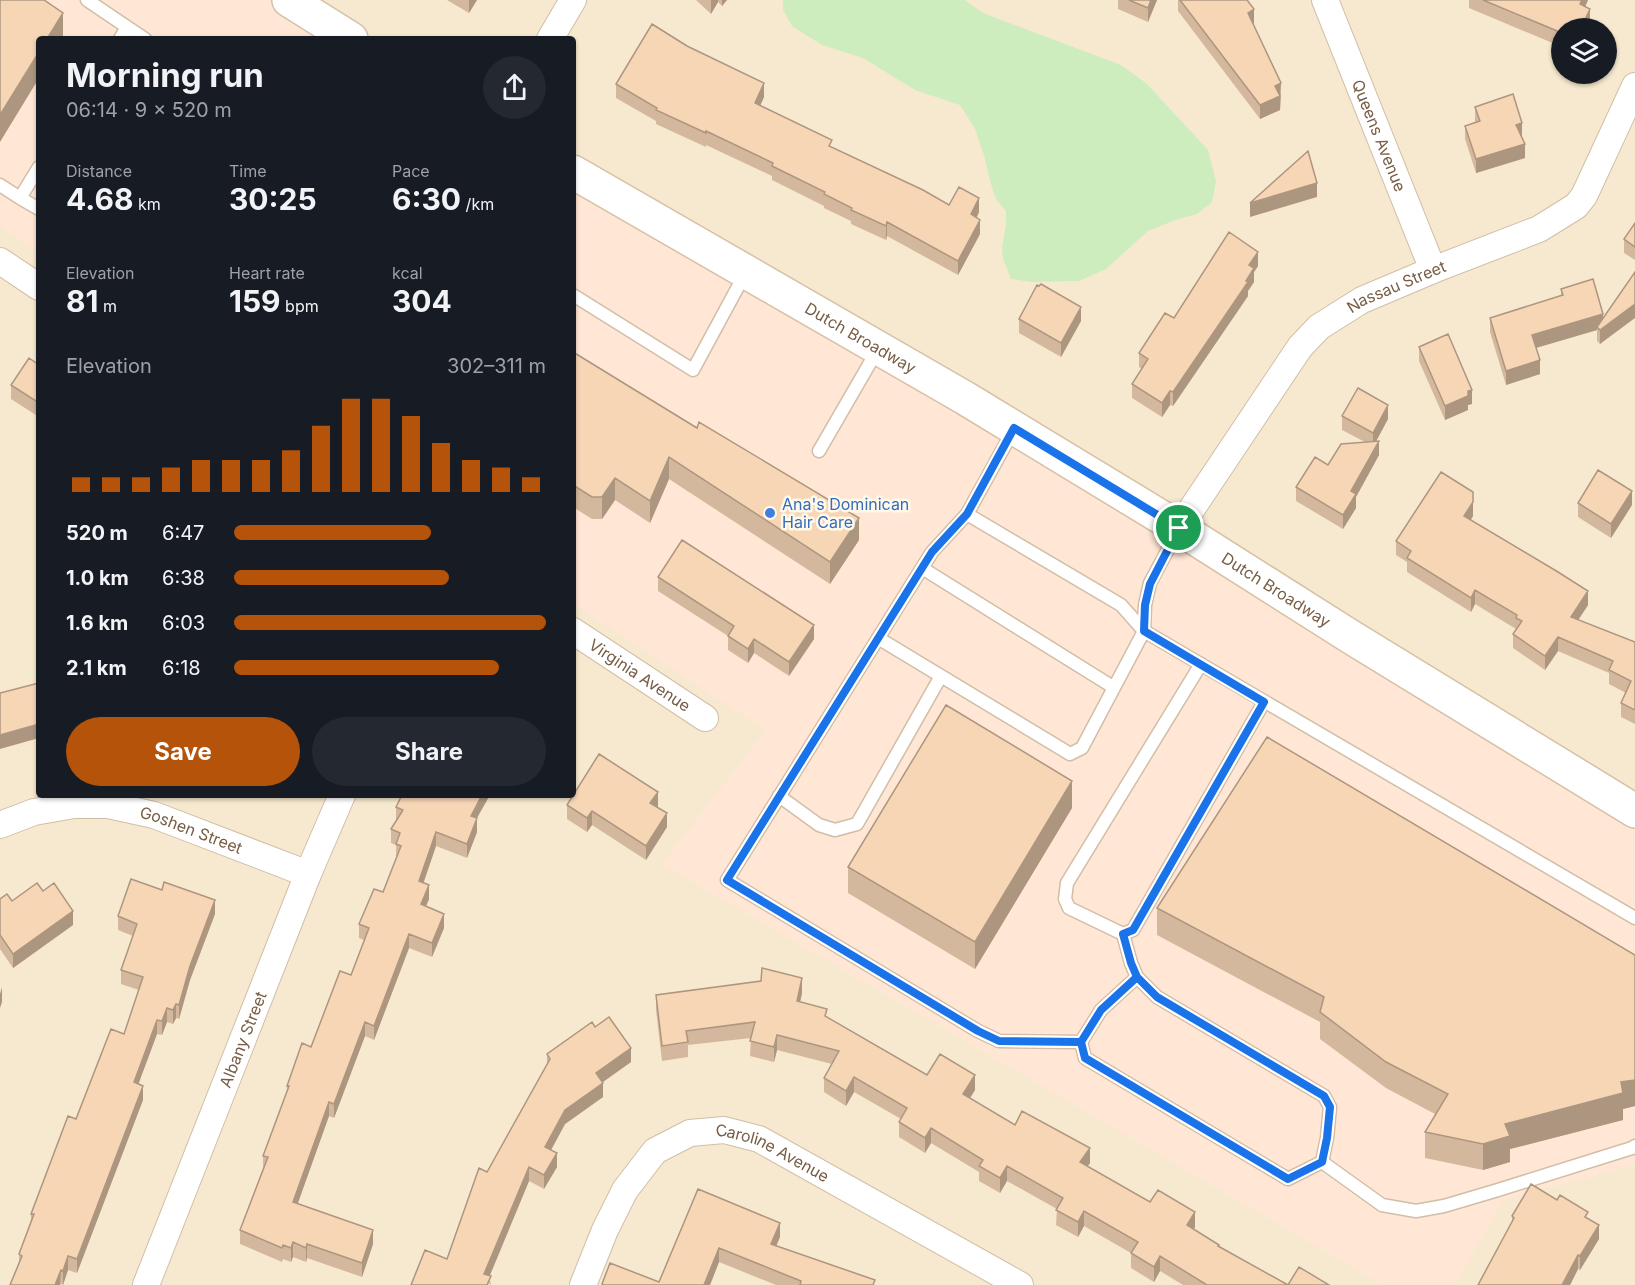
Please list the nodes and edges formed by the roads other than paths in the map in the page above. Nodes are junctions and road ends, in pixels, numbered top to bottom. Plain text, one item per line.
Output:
1 (87, 0) edge
2 (289, 0) edge
3 (573, 0) edge
4 (1325, 0) edge
5 (127, 27) junction
6 (122, 36) edge
7 (140, 36) edge
8 (346, 36) edge
9 (552, 36) edge
10 (1635, 86) edge
11 (36, 172) edge
12 (576, 174) edge
13 (0, 185) edge
14 (20, 198) junction
15 (36, 207) edge
16 (0, 261) edge
17 (1433, 270) junction
18 (746, 272) junction
19 (36, 284) edge
20 (576, 297) edge
21 (878, 348) junction
22 (1014, 428) junction
23 (819, 451) dead end
24 (967, 514) junction
25 (1179, 528) junction
26 (922, 568) junction
27 (1144, 631) junction
28 (576, 633) edge
29 (878, 638) junction
30 (1201, 664) junction
31 (941, 676) junction
32 (1113, 687) junction
33 (1264, 702) junction
34 (705, 718) dead end
35 (779, 796) junction
36 (341, 798) edge
37 (1635, 811) edge
38 (0, 825) edge
39 (308, 874) junction
40 (1634, 917) edge
41 (1123, 934) junction
42 (1137, 977) junction
43 (1081, 1042) junction
44 (1635, 1146) edge
45 (1322, 1162) junction
46 (976, 1274) edge
47 (150, 1284) edge
48 (583, 1285) edge
49 (1020, 1285) edge

1 - 5 lane
2 - 8 main road
3 - 9 street
4 - 17 street, Queens Avenue
5 - 6 lane
5 - 7 lane
10 - 17 street, Nassau Street
11 - 14 lane
12 - 18 main road, Dutch Broadway
13 - 14 lane
14 - 15 lane
16 - 19 street
17 - 25 street, Nassau Street
18 - 20 lane
18 - 21 main road, Dutch Broadway
21 - 22 main road, Dutch Broadway
21 - 23 lane
22 - 24 lane
22 - 25 main road, Dutch Broadway
24 - 26 lane
24 - 27 lane
25 - 27 lane
25 - 37 main road, Dutch Broadway
26 - 29 lane
26 - 32 lane
27 - 30 lane
27 - 32 lane
28 - 34 street, Virginia Avenue
29 - 31 lane
29 - 35 lane
30 - 33 lane
30 - 41 lane
31 - 32 lane
31 - 35 lane
33 - 40 lane
33 - 41 lane
35 - 43 lane
36 - 39 street, Albany Street
38 - 39 street, Goshen Street
39 - 47 street, Albany Street
41 - 42 lane
42 - 43 lane
42 - 45 lane
43 - 45 lane
44 - 45 lane
46 - 48 street, Caroline Avenue
46 - 49 street, Caroline Avenue

